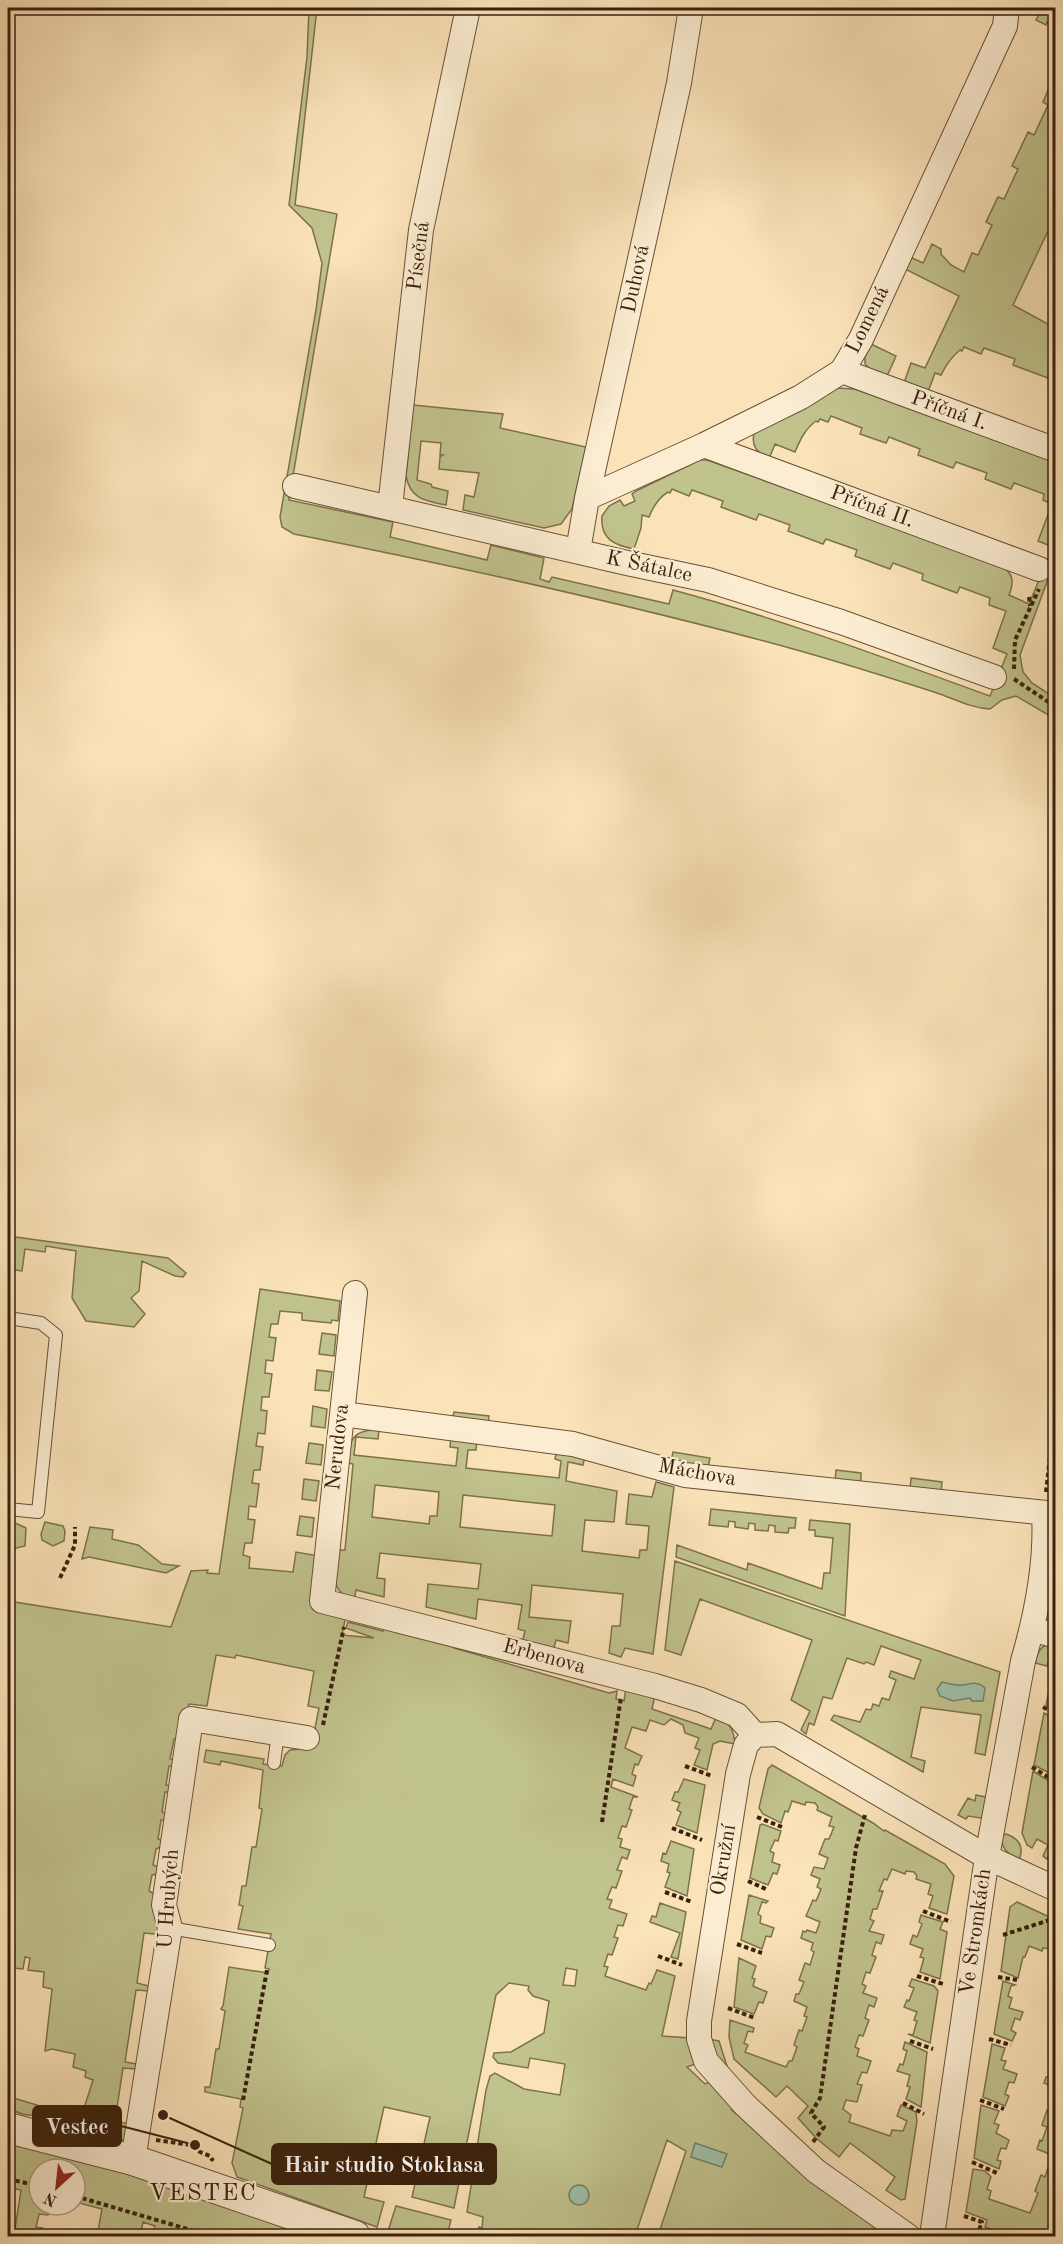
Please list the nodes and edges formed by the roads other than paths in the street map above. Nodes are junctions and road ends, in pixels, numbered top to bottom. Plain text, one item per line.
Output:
1 (468, 8) edge
2 (691, 8) edge
3 (1007, 8) edge
4 (842, 371) junction
5 (705, 445) junction
6 (1056, 450) edge
7 (295, 486) dead end
8 (587, 498) junction
9 (390, 507) junction
10 (578, 551) junction
11 (1041, 576) road end
12 (1007, 678) road end
13 (355, 1293) dead end
14 (8, 1318) edge
15 (342, 1414) junction
16 (8, 1509) edge
17 (1050, 1514) edge
18 (322, 1600) joint
19 (1032, 1629) junction
20 (1056, 1636) edge
21 (278, 1734) junction
22 (314, 1734) road end
23 (756, 1735) junction
24 (273, 1763) dead end
25 (987, 1857) junction
26 (1056, 1889) edge
27 (170, 1928) junction
28 (269, 1945) dead end
29 (8, 2128) edge
30 (141, 2150) junction
31 (355, 2236) edge
32 (908, 2236) edge
33 (932, 2236) edge

1 - 9 street, Písečná
2 - 8 street, Duhová
3 - 4 street, Lomená
4 - 5 street, Lomená
4 - 6 street, Příčná I.
5 - 8 street, Lomená
5 - 11 street, Příčná II.
7 - 9 street, K Šátalce
8 - 10 street, Duhová
9 - 10 street, K Šátalce
10 - 12 street, K Šátalce
13 - 15 street, Nerudova
14 - 16 lane
15 - 17 street, Máchova
15 - 18 street, Nerudova
17 - 19 street, Ve Stromkách
18 - 23 street, Erbenova
19 - 20 street
19 - 25 street, Ve Stromkách
21 - 22 street, U Hrubých
21 - 24 lane
21 - 27 street, U Hrubých
23 - 25 street
23 - 32 street, Okružní
25 - 26 street
25 - 33 street, Ve Stromkách
27 - 28 lane
27 - 30 street, U Hrubých
29 - 30 street
30 - 31 street

